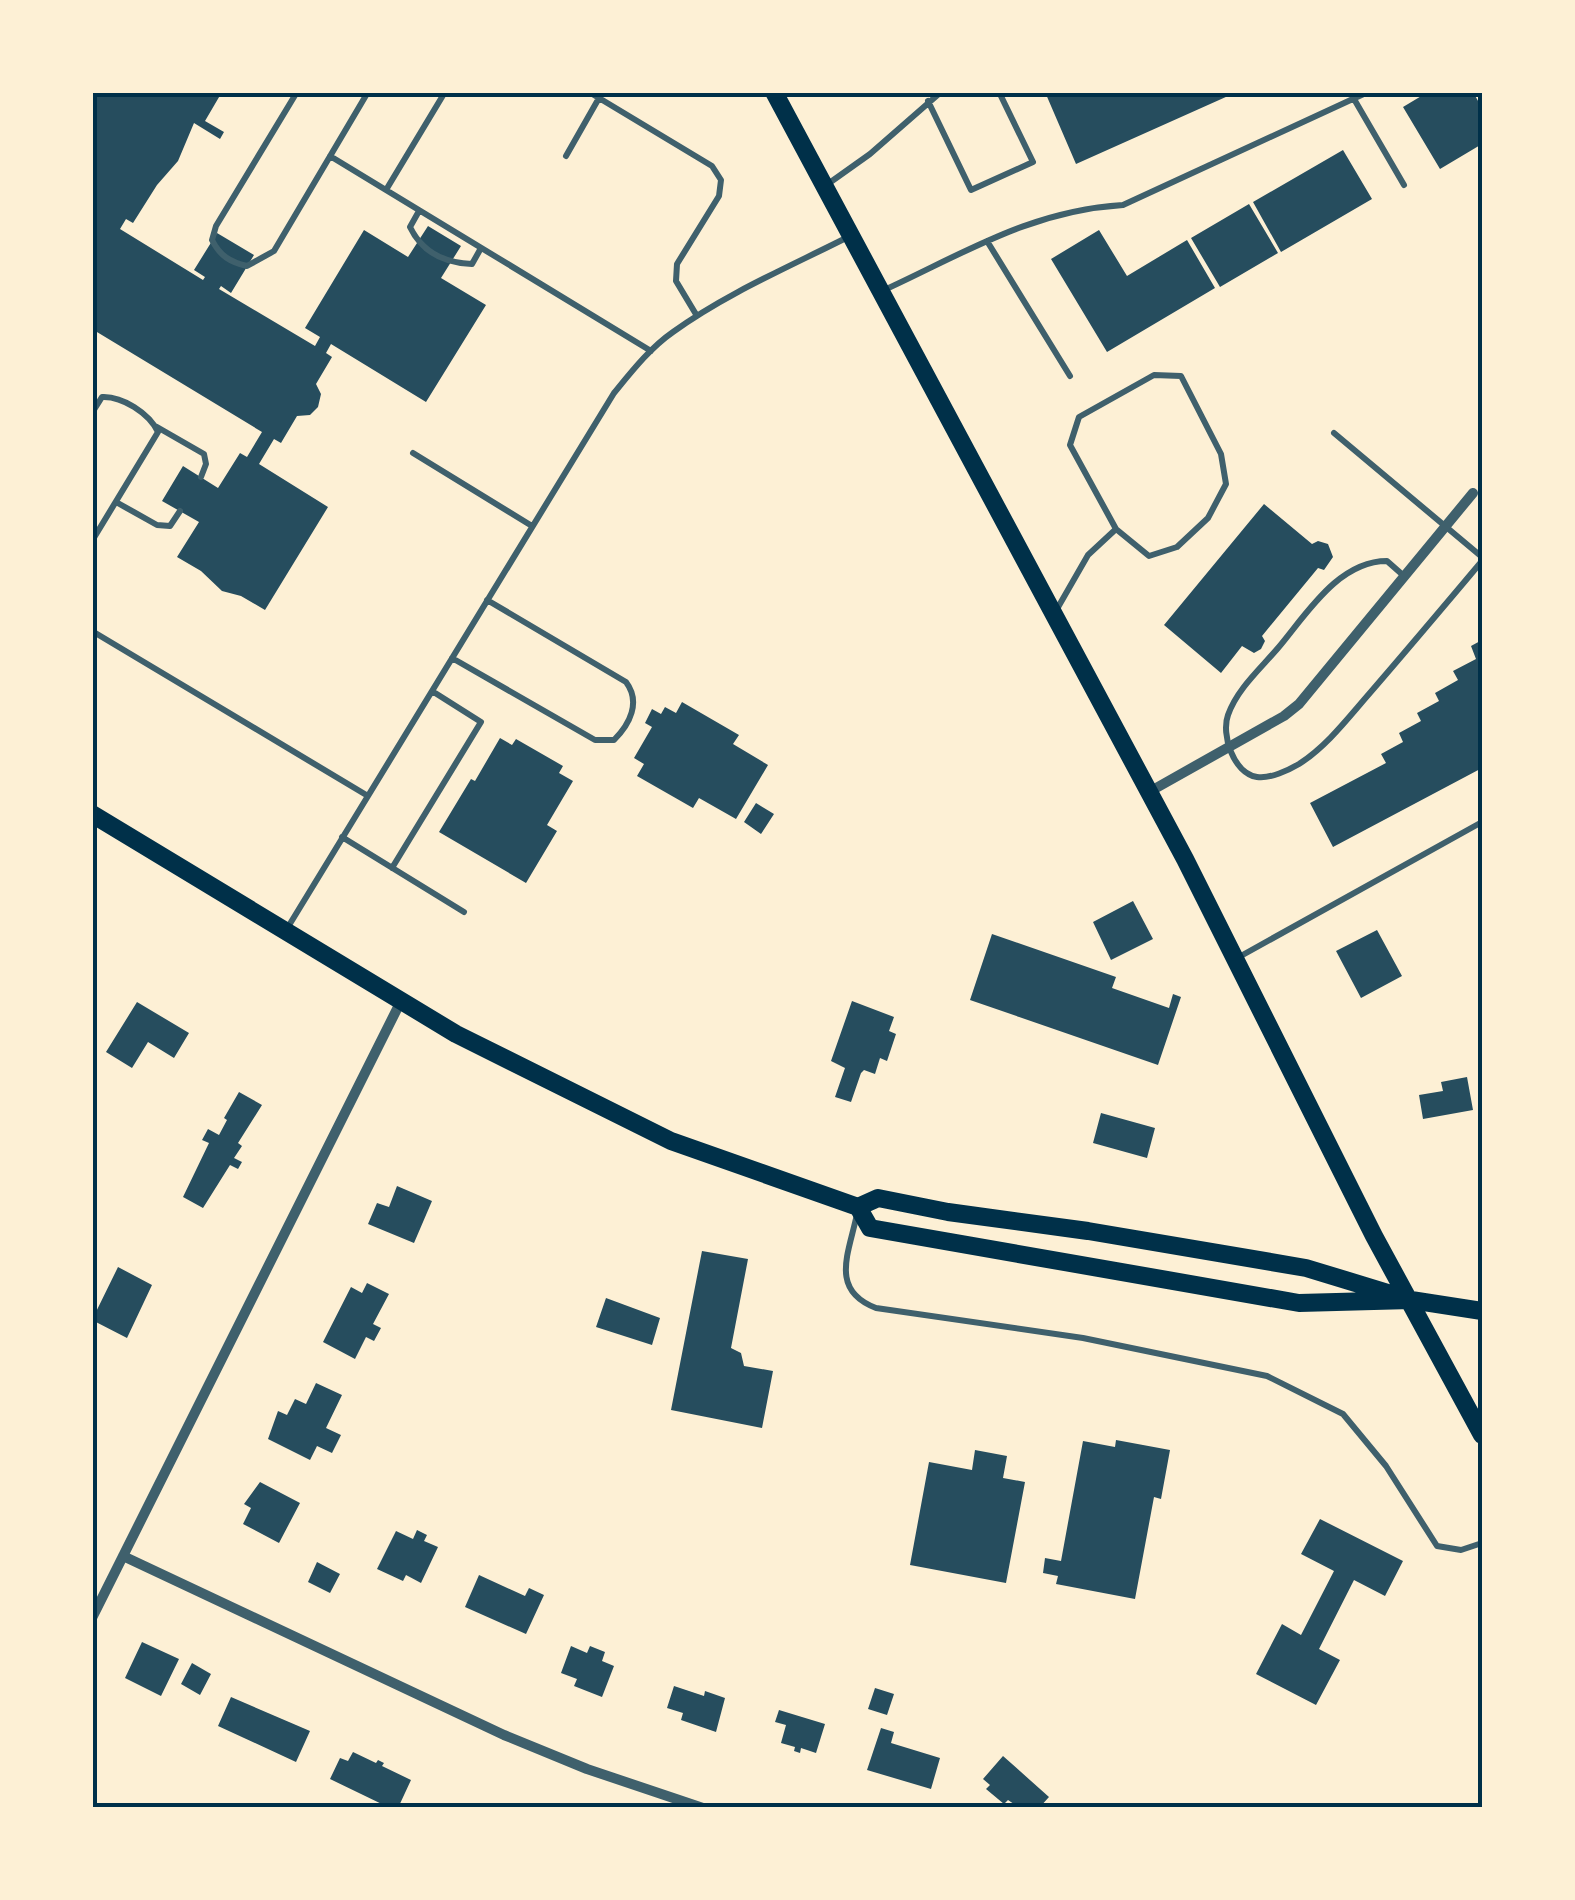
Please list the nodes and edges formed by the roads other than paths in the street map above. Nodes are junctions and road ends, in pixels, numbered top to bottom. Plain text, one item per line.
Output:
1 (297, 92) edge
2 (368, 92) edge
3 (445, 92) edge
4 (589, 92) edge
5 (774, 92) edge
6 (941, 92) edge
7 (1000, 92) edge
8 (1368, 92) edge
9 (599, 98) junction
10 (1354, 99) junction
11 (928, 100) junction
12 (330, 156) junction
13 (566, 156) dead end
14 (1404, 185) dead end
15 (824, 186) junction
16 (386, 190) junction
17 (419, 210) junction
18 (850, 236) junction
19 (987, 241) junction
20 (481, 248) junction
21 (880, 292) junction
22 (698, 317) junction
23 (651, 352) junction
24 (1070, 376) dead end
25 (92, 391) edge
26 (102, 397) junction
27 (92, 413) edge
28 (155, 426) junction
29 (1334, 433) dead end
30 (413, 452) dead end
31 (201, 477) dead end
32 (1473, 493) dead end
33 (116, 502) junction
34 (180, 511) dead end
35 (532, 526) junction
36 (1446, 526) junction
37 (1116, 529) junction
38 (92, 541) edge
39 (1482, 559) edge
40 (1405, 576) junction
41 (487, 600) junction
42 (1054, 615) junction
43 (92, 631) edge
44 (452, 658) junction
45 (432, 691) junction
46 (1228, 746) junction
47 (1149, 792) junction
48 (368, 796) junction
49 (92, 814) edge
50 (1482, 822) edge
51 (342, 838) junction
52 (392, 868) junction
53 (464, 912) dead end
54 (284, 932) junction
55 (1236, 958) junction
56 (401, 1001) junction
57 (858, 1207) junction
58 (1410, 1300) junction
59 (1482, 1311) edge
60 (1482, 1434) edge
61 (1482, 1543) edge
62 (123, 1556) junction
63 (92, 1618) edge
64 (703, 1808) edge

1 - 12 lane
2 - 12 lane
3 - 16 lane
4 - 9 lane
5 - 15 main road
6 - 11 lane
7 - 11 lane
8 - 10 lane
9 - 13 lane
9 - 22 lane
10 - 14 lane
10 - 19 lane
11 - 15 lane
12 - 16 lane
15 - 18 main road
16 - 17 lane
17 - 20 lane
17 - 20 lane
18 - 21 main road
18 - 22 lane
19 - 21 lane
19 - 24 lane
20 - 23 lane
21 - 42 main road
22 - 23 lane
23 - 35 lane
25 - 26 lane
26 - 27 lane
26 - 28 lane
28 - 31 lane
28 - 33 lane
29 - 36 lane
30 - 35 lane
32 - 36 street
33 - 34 lane
33 - 38 lane
35 - 41 lane
36 - 39 lane
36 - 40 street
37 - 37 lane
37 - 42 lane
39 - 46 lane
40 - 46 street
40 - 46 lane
41 - 44 lane
41 - 44 lane
42 - 47 main road
43 - 48 lane
44 - 45 lane
45 - 48 lane
45 - 52 lane
46 - 47 street
47 - 55 main road
48 - 51 lane
49 - 54 main road
50 - 55 lane
51 - 52 lane
51 - 54 lane
52 - 53 lane
54 - 56 main road
55 - 58 main road
56 - 57 main road
56 - 62 street
57 - 58 main road
57 - 58 main road
57 - 61 lane
58 - 59 main road
58 - 60 main road
62 - 63 street
62 - 64 street

